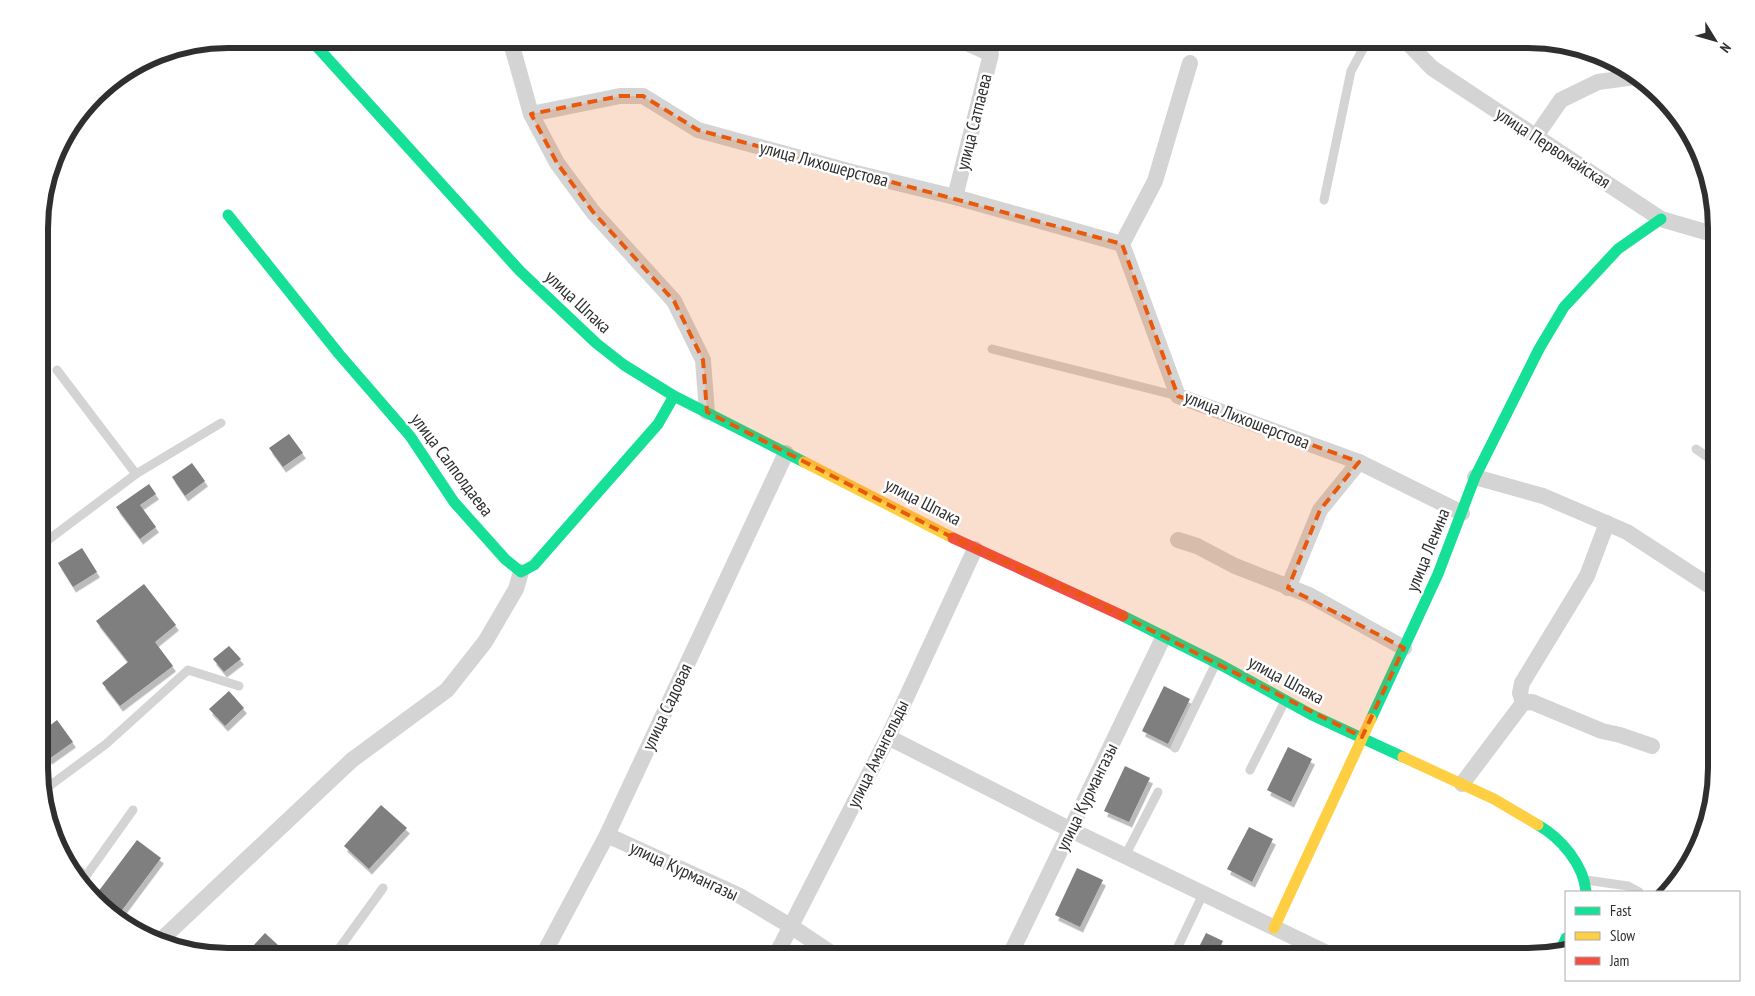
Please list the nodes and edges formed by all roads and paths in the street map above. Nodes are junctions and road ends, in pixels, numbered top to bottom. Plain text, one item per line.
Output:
1 (318, 48) edge
2 (513, 48) edge
3 (978, 48) edge
4 (1364, 48) edge
5 (1413, 48) edge
6 (1190, 63) dead end
7 (1627, 78) edge
8 (531, 114) junction
9 (1536, 136) junction
10 (956, 197) junction
11 (1324, 200) dead end
12 (228, 215) dead end
13 (1661, 219) junction
14 (1708, 233) edge
15 (1122, 244) junction
16 (992, 349) dead end
17 (57, 370) dead end
18 (674, 396) junction
19 (1178, 396) junction
20 (707, 412) junction
21 (221, 423) dead end
22 (1696, 449) dead end
23 (786, 453) junction
24 (1708, 457) edge
25 (1359, 462) junction
26 (136, 474) junction
27 (1475, 476) junction
28 (1462, 512) junction
29 (1607, 524) junction
30 (48, 540) edge
31 (1178, 540) dead end
32 (975, 549) junction
33 (521, 572) junction
34 (1708, 585) edge
35 (1288, 588) junction
36 (1163, 638) junction
37 (1404, 648) junction
38 (1216, 662) junction
39 (239, 686) dead end
40 (1285, 701) junction
41 (1523, 703) junction
42 (888, 737) junction
43 (1362, 737) junction
44 (1652, 746) dead end
45 (1175, 748) dead end
46 (1250, 770) dead end
47 (1462, 784) junction
48 (49, 787) edge
49 (1158, 792) dead end
50 (134, 810) dead end
51 (1071, 830) junction
52 (607, 835) junction
53 (1125, 856) junction
54 (85, 878) edge
55 (1585, 880) junction
56 (383, 888) dead end
57 (1586, 891) edge
58 (1637, 891) edge
59 (1203, 894) junction
60 (792, 926) junction
61 (1274, 928) junction
62 (164, 937) edge
63 (340, 948) edge
64 (547, 948) edge
65 (780, 948) edge
66 (824, 948) edge
67 (1014, 948) edge
68 (1177, 948) edge
69 (1316, 948) edge

1 - 18 street, улица Шпака
2 - 8 street
3 - 10 street, улица Сатпаева
4 - 11 lane
5 - 9 street, улица Первомайская
6 - 15 street
7 - 9 street
8 - 10 street, улица Лихошерстова
8 - 20 street
9 - 13 street, улица Первомайская
10 - 15 street, улица Лихошерстова
12 - 33 street, улица Салполдаева
13 - 14 street, улица Первомайская
13 - 27 street, улица Ленина
15 - 19 street, улица Лихошерстова
16 - 19 lane
17 - 26 lane
18 - 20 street, улица Шпака
18 - 33 street
19 - 25 street, улица Лихошерстова
20 - 23 street, улица Шпака
21 - 26 lane
22 - 24 lane
23 - 32 street, улица Шпака
23 - 52 street, улица Садовая
25 - 28 street, улица Лихошерстова
25 - 35 street
26 - 30 lane
27 - 28 street, улица Ленина
27 - 29 street
28 - 37 street, улица Ленина
29 - 34 street
29 - 41 street
31 - 35 street
32 - 36 street, улица Шпака
32 - 42 street, улица Амангельды
33 - 62 street
35 - 37 street
36 - 38 street, улица Шпака
36 - 51 street, улица Курмангазы
37 - 43 street, улица Ленина
38 - 40 street, улица Шпака
38 - 45 lane
39 - 48 lane
40 - 43 street, улица Шпака
40 - 46 lane
41 - 44 street
41 - 47 street
42 - 51 street
42 - 60 street, улица Амангельды
43 - 47 street, улица Шпака
43 - 61 street, улица Ленина
47 - 55 street, улица Шпака
49 - 53 lane
50 - 54 lane
51 - 53 street
51 - 67 street, улица Курмангазы
52 - 60 street, улица Курмангазы
52 - 64 street, улица Садовая
53 - 59 street
55 - 57 street, улица Шпака
55 - 58 lane
56 - 63 lane
59 - 61 street
59 - 68 lane
60 - 65 street, улица Амангельды
60 - 66 street, улица Курмангазы
61 - 69 street

